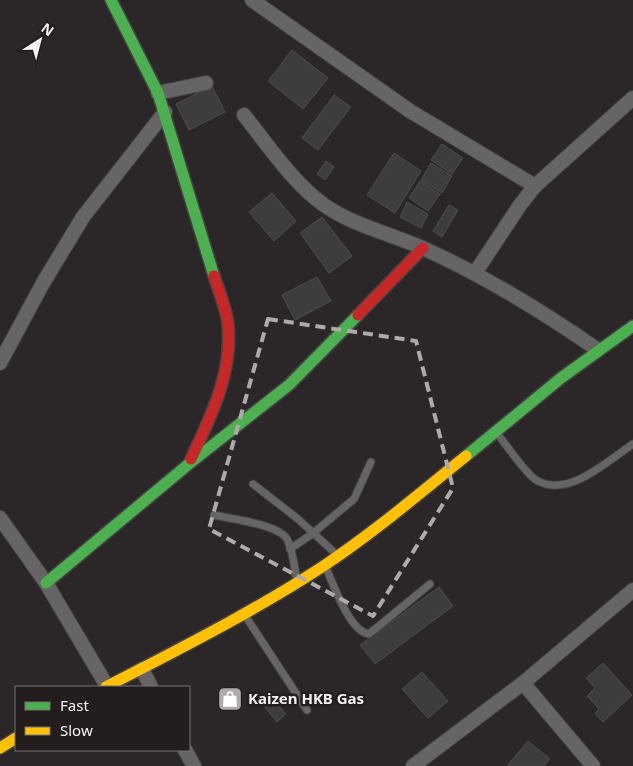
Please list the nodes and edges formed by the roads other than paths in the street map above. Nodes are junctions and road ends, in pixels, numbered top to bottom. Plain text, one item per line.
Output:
1 (111, 0) edge
2 (252, 0) edge
3 (206, 83) dead end
4 (158, 93) junction
5 (633, 98) edge
6 (165, 112) junction
7 (244, 115) dead end
8 (535, 186) junction
9 (423, 248) junction
10 (475, 273) junction
11 (633, 326) edge
12 (598, 350) junction
13 (0, 364) edge
14 (496, 431) junction
15 (633, 444) edge
16 (371, 462) dead end
17 (190, 463) junction
18 (252, 484) dead end
19 (214, 515) dead end
20 (0, 518) edge
21 (312, 534) junction
22 (290, 549) junction
23 (338, 556) junction
24 (324, 565) junction
25 (46, 583) junction
26 (298, 583) junction
27 (430, 584) dead end
28 (633, 590) edge
29 (244, 614) junction
30 (142, 669) junction
31 (522, 683) junction
32 (105, 686) edge
33 (108, 686) edge
34 (151, 686) edge
35 (306, 710) dead end
36 (15, 739) edge
37 (0, 748) edge
38 (186, 751) edge
39 (194, 766) edge
40 (413, 766) edge
41 (592, 766) edge

1 - 4 street
2 - 8 street
3 - 4 street
4 - 6 street
5 - 8 street
6 - 13 street
6 - 17 street
7 - 9 street
8 - 10 street
9 - 10 street
9 - 17 street
10 - 12 street
11 - 12 street
12 - 14 street
14 - 15 lane
14 - 23 street
16 - 21 lane
17 - 25 street
18 - 21 lane
19 - 22 lane
20 - 25 street
21 - 22 lane
21 - 23 lane
22 - 26 lane
23 - 24 street
24 - 26 street
24 - 27 lane
25 - 32 street
26 - 29 street
28 - 31 street
29 - 30 street
29 - 35 lane
30 - 33 street
30 - 34 street
31 - 40 street
31 - 41 street
36 - 37 street
38 - 39 street

